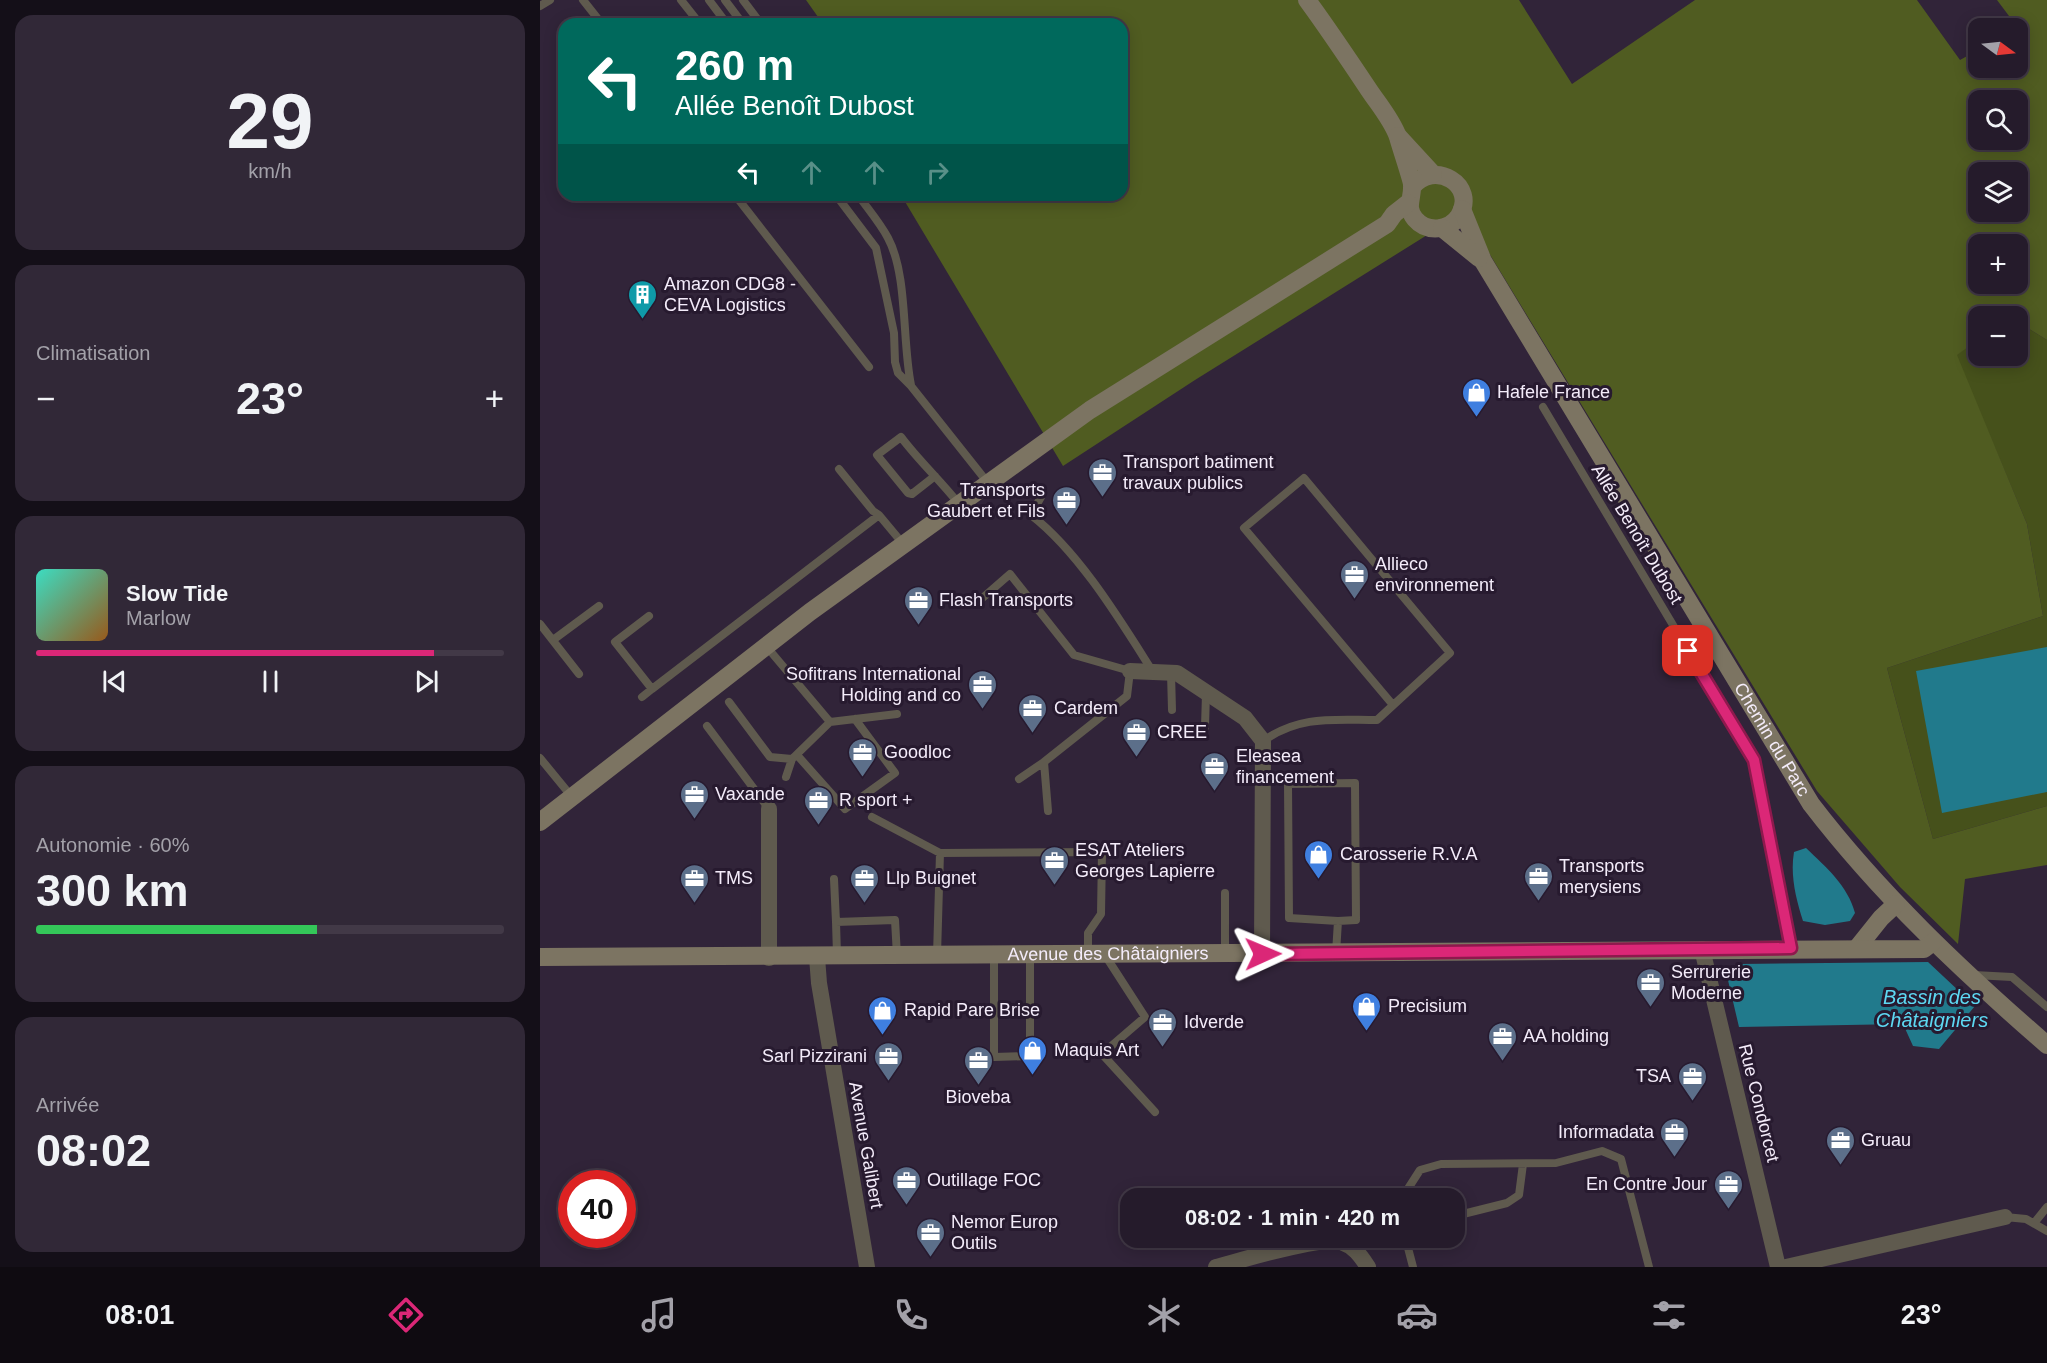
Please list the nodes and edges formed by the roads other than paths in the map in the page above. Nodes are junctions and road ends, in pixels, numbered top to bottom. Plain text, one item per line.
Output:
1 (550, 0) edge
2 (584, 0) edge
3 (681, 0) edge
4 (709, 0) edge
5 (725, 0) edge
6 (743, 0) edge
7 (1307, 0) edge
8 (540, 6) edge
9 (598, 18) edge
10 (695, 18) edge
11 (722, 18) edge
12 (738, 18) edge
13 (756, 18) edge
14 (1398, 136) junction
15 (1433, 174) junction
16 (1410, 195) junction
17 (740, 201) edge
18 (841, 201) edge
19 (862, 201) edge
20 (1462, 209) junction
21 (1387, 224) junction
22 (1420, 224) junction
23 (1442, 228) junction
24 (1483, 261) junction
25 (869, 367) dead end
26 (911, 386) junction
27 (1543, 407) dead end
28 (839, 469) dead end
29 (935, 476) junction
30 (988, 483) junction
31 (1041, 497) dead end
32 (959, 504) junction
33 (879, 515) junction
34 (904, 545) junction
35 (979, 601) dead end
36 (599, 606) dead end
37 (649, 616) dead end
38 (540, 624) edge
39 (553, 640) junction
40 (766, 646) junction
41 (1130, 671) junction
42 (1153, 672) junction
43 (1171, 673) junction
44 (579, 674) dead end
45 (652, 689) junction
46 (1206, 692) junction
47 (642, 697) dead end
48 (729, 702) dead end
49 (1393, 705) junction
50 (1172, 710) dead end
51 (897, 714) dead end
52 (855, 719) junction
53 (830, 722) junction
54 (707, 726) dead end
55 (1205, 728) dead end
56 (1263, 741) junction
57 (795, 757) junction
58 (540, 758) edge
59 (1044, 762) junction
60 (786, 777) dead end
61 (1019, 779) dead end
62 (572, 797) junction
63 (769, 809) joint
64 (1048, 811) dead end
65 (872, 817) dead end
66 (540, 822) edge
67 (940, 853) junction
68 (834, 879) dead end
69 (1225, 893) dead end
70 (1896, 904) junction
71 (1338, 921) junction
72 (836, 922) junction
73 (1933, 942) junction
74 (1791, 948) junction
75 (1857, 948) junction
76 (1702, 949) junction
77 (1336, 953) junction
78 (1263, 954) junction
79 (1096, 955) junction
80 (1225, 955) junction
81 (897, 956) junction
82 (937, 956) junction
83 (994, 956) junction
84 (1030, 956) junction
85 (540, 957) edge
86 (817, 957) junction
87 (837, 957) junction
88 (769, 958) junction
89 (1968, 975) junction
90 (2047, 1007) edge
91 (2047, 1045) edge
92 (1155, 1112) dead end
93 (1523, 1164) junction
94 (1408, 1188) edge
95 (2047, 1207) edge
96 (1465, 1214) edge
97 (2005, 1217) joint
98 (2035, 1222) junction
99 (2047, 1231) edge
100 (1294, 1248) edge
101 (1362, 1248) edge
102 (1408, 1248) edge
103 (867, 1267) edge
104 (1216, 1267) edge
105 (1368, 1267) edge
106 (1413, 1267) edge
107 (1649, 1267) edge
108 (1778, 1267) edge
109 (1786, 1267) edge

1 - 8 lane
2 - 9 lane
3 - 10 lane
4 - 11 lane
5 - 12 lane
6 - 13 lane
7 - 14 street
14 - 15 street
14 - 16 street
15 - 16 street
15 - 20 street
16 - 21 street
16 - 22 street
17 - 25 lane
18 - 26 lane
19 - 26 lane
20 - 23 street
20 - 24 street
21 - 22 street
21 - 30 street
22 - 23 street
23 - 24 street
24 - 70 street, Chemin du Parc
26 - 30 lane
27 - 74 lane, Allée Benoît Dubost
28 - 33 lane
29 - 29 lane
29 - 32 lane
30 - 32 street
31 - 42 lane
32 - 34 street
33 - 34 lane
33 - 45 lane
34 - 40 street
35 - 41 lane
36 - 39 lane
37 - 45 lane
38 - 39 lane
39 - 44 lane
40 - 53 lane
40 - 62 street
41 - 42 street
41 - 59 lane
42 - 43 street
43 - 46 street
43 - 50 lane
45 - 47 lane
46 - 55 lane
46 - 56 street
48 - 57 lane
49 - 49 lane
49 - 56 lane
51 - 52 lane
52 - 53 lane
52 - 57 lane
53 - 57 lane
54 - 63 lane
56 - 78 street
57 - 60 lane
58 - 62 lane
59 - 61 lane
59 - 64 lane
62 - 66 street
63 - 88 street
65 - 67 lane
67 - 79 lane
67 - 82 lane
68 - 72 lane
69 - 80 lane
70 - 73 street, Chemin du Parc
70 - 75 street
71 - 71 lane
71 - 77 lane
72 - 81 lane
72 - 87 lane
73 - 75 street, Avenue des Châtaigniers
73 - 89 street, Chemin du Parc
74 - 75 street, Avenue des Châtaigniers
74 - 76 street, Avenue des Châtaigniers
76 - 77 street, Avenue des Châtaigniers
76 - 108 street, Rue Condorcet
77 - 78 street, Avenue des Châtaigniers
78 - 80 street, Avenue des Châtaigniers
79 - 80 street, Avenue des Châtaigniers
79 - 84 street, Avenue des Châtaigniers
79 - 92 lane
81 - 82 street, Avenue des Châtaigniers
81 - 87 street, Avenue des Châtaigniers
82 - 83 street, Avenue des Châtaigniers
83 - 84 street, Avenue des Châtaigniers
83 - 84 lane
85 - 88 street, Avenue des Châtaigniers
86 - 87 street, Avenue des Châtaigniers
86 - 88 street, Avenue des Châtaigniers
86 - 103 street, Avenue Galibert
89 - 90 lane
89 - 91 street, Chemin du Parc
93 - 94 lane
93 - 96 lane
93 - 107 lane
95 - 98 lane
97 - 98 lane
97 - 109 street
98 - 99 lane
100 - 104 street
101 - 105 street
102 - 106 lane

